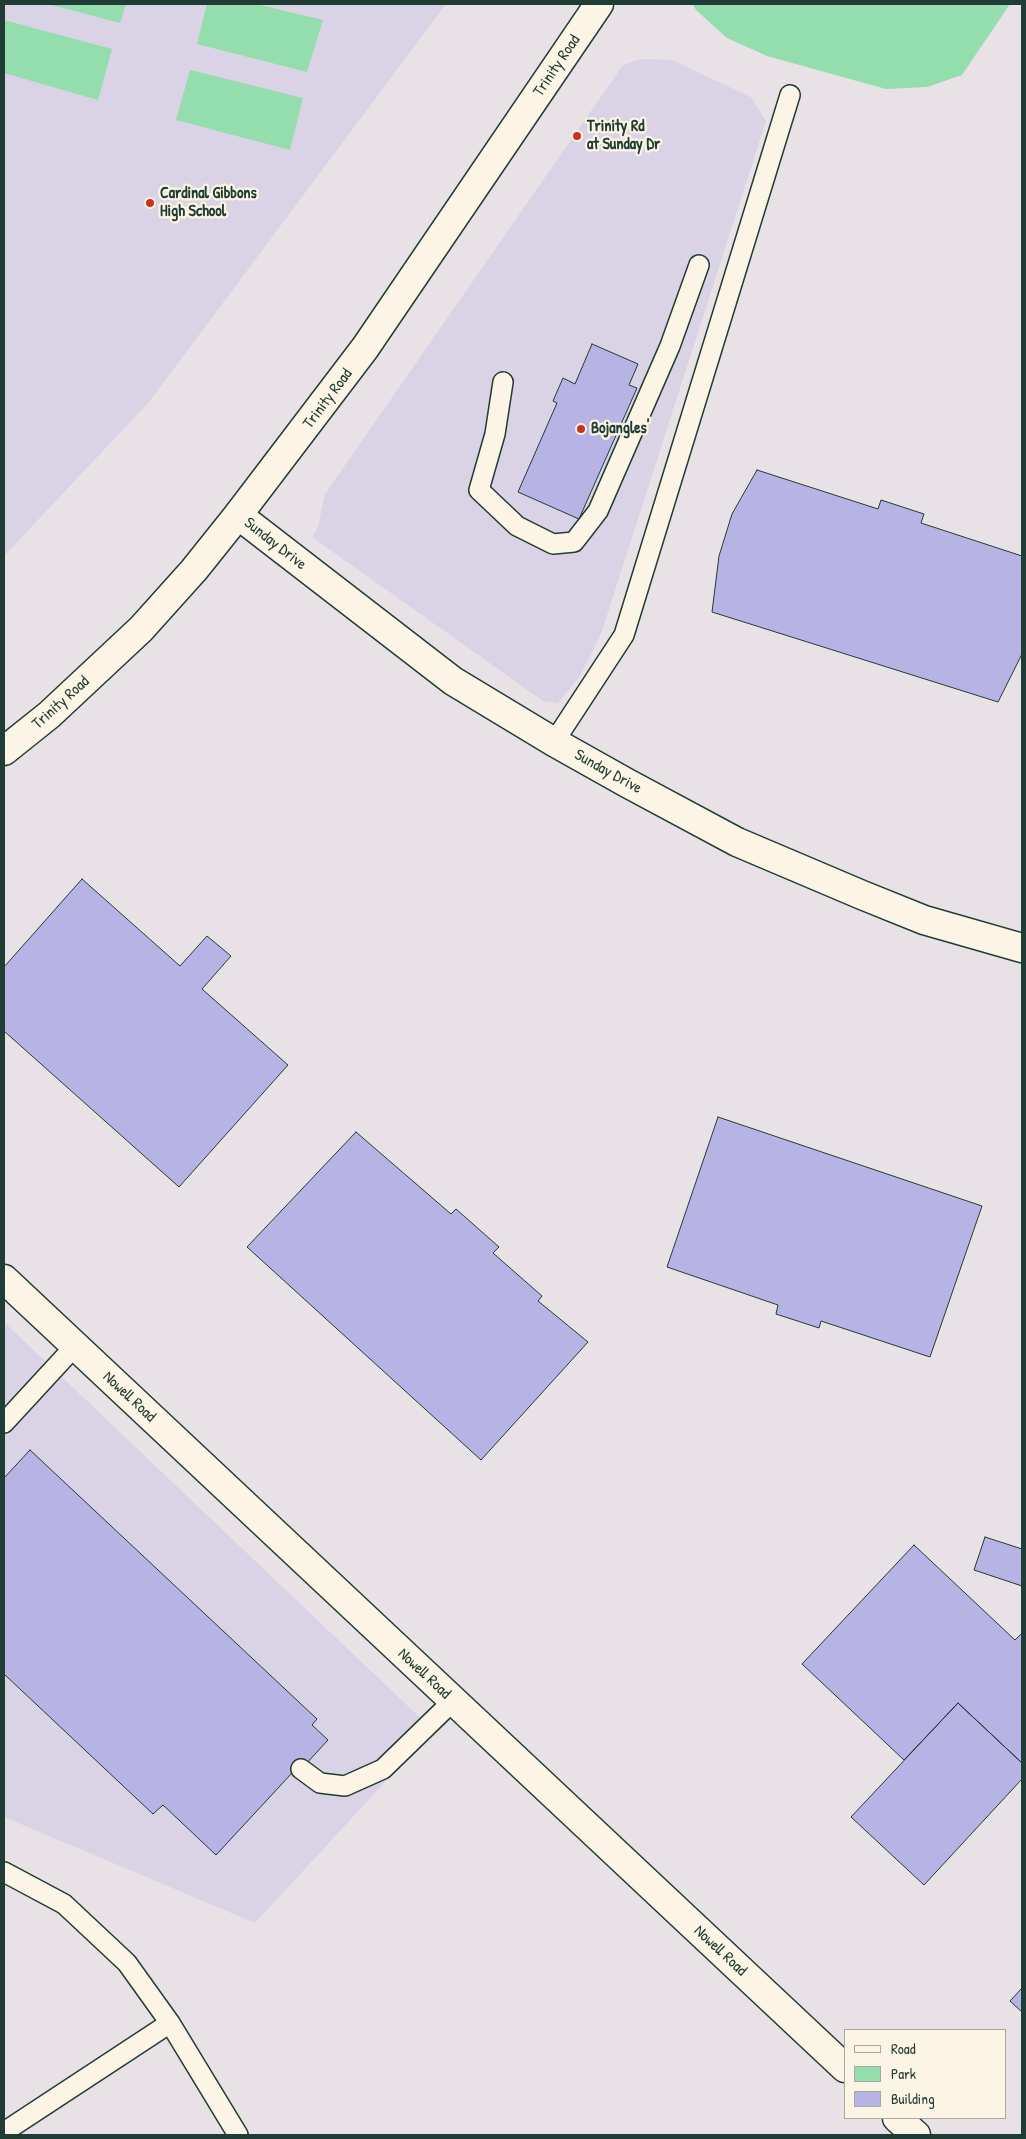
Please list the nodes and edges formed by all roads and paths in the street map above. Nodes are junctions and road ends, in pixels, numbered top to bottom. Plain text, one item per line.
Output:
1 (600, 4) edge
2 (790, 95) dead end
3 (699, 265) dead end
4 (503, 382) dead end
5 (238, 516) junction
6 (554, 742) junction
7 (4, 751) edge
8 (1022, 948) edge
9 (4, 1279) edge
10 (75, 1346) junction
11 (4, 1423) edge
12 (453, 1701) junction
13 (301, 1769) dead end
14 (4, 1872) edge
15 (170, 2023) junction
16 (844, 2067) edge
17 (898, 2119) edge
18 (4, 2132) edge
19 (238, 2135) edge
20 (916, 2135) edge

1 - 5 street, Trinity Road
2 - 6 lane
3 - 4 lane
5 - 6 street, Sunday Drive
5 - 7 street, Trinity Road
6 - 8 street, Sunday Drive
9 - 10 street, Nowell Road
10 - 11 lane
10 - 12 street, Nowell Road
12 - 13 lane
12 - 16 street, Nowell Road
14 - 15 lane
15 - 18 lane
15 - 19 lane
17 - 20 street

